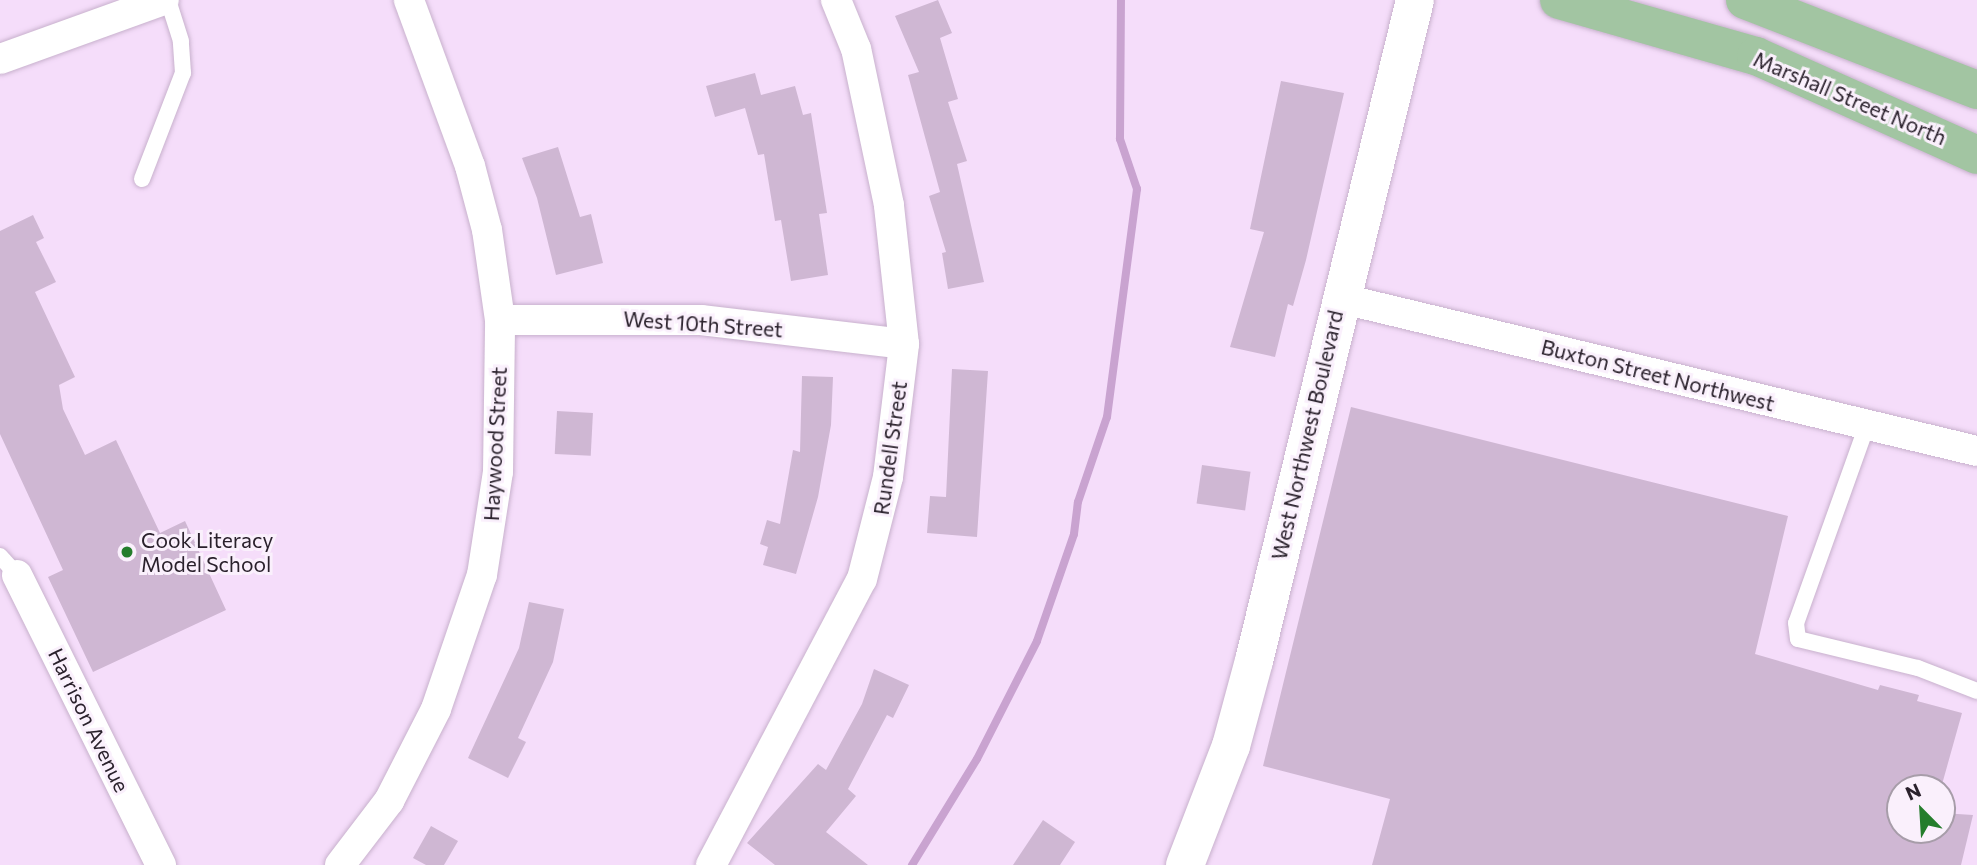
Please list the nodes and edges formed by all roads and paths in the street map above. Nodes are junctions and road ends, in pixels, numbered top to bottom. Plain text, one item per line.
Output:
1 (166, 0) edge
2 (409, 0) edge
3 (836, 0) edge
4 (1415, 0) edge
5 (1559, 0) edge
6 (1745, 0) edge
7 (0, 60) edge
8 (1977, 90) edge
9 (1977, 155) edge
10 (142, 179) dead end
11 (1339, 299) junction
12 (500, 320) junction
13 (904, 344) junction
14 (1867, 425) junction
15 (1977, 451) edge
16 (8, 566) edge
17 (1977, 691) edge
18 (161, 865) edge
19 (340, 865) edge
20 (711, 865) edge
21 (1185, 865) edge

1 - 7 street
1 - 10 lane
2 - 12 street, Haywood Street
3 - 13 street, Rundell Street
4 - 11 main road, West Northwest Boulevard
5 - 9 main road, Marshall Street North
6 - 8 main road
11 - 14 street, Buxton Street Northwest
11 - 21 main road, West Northwest Boulevard
12 - 13 street, West 10th Street
12 - 19 street, Haywood Street
13 - 20 street, Rundell Street
14 - 15 street, Buxton Street Northwest
14 - 17 lane
16 - 18 street, Harrison Avenue

